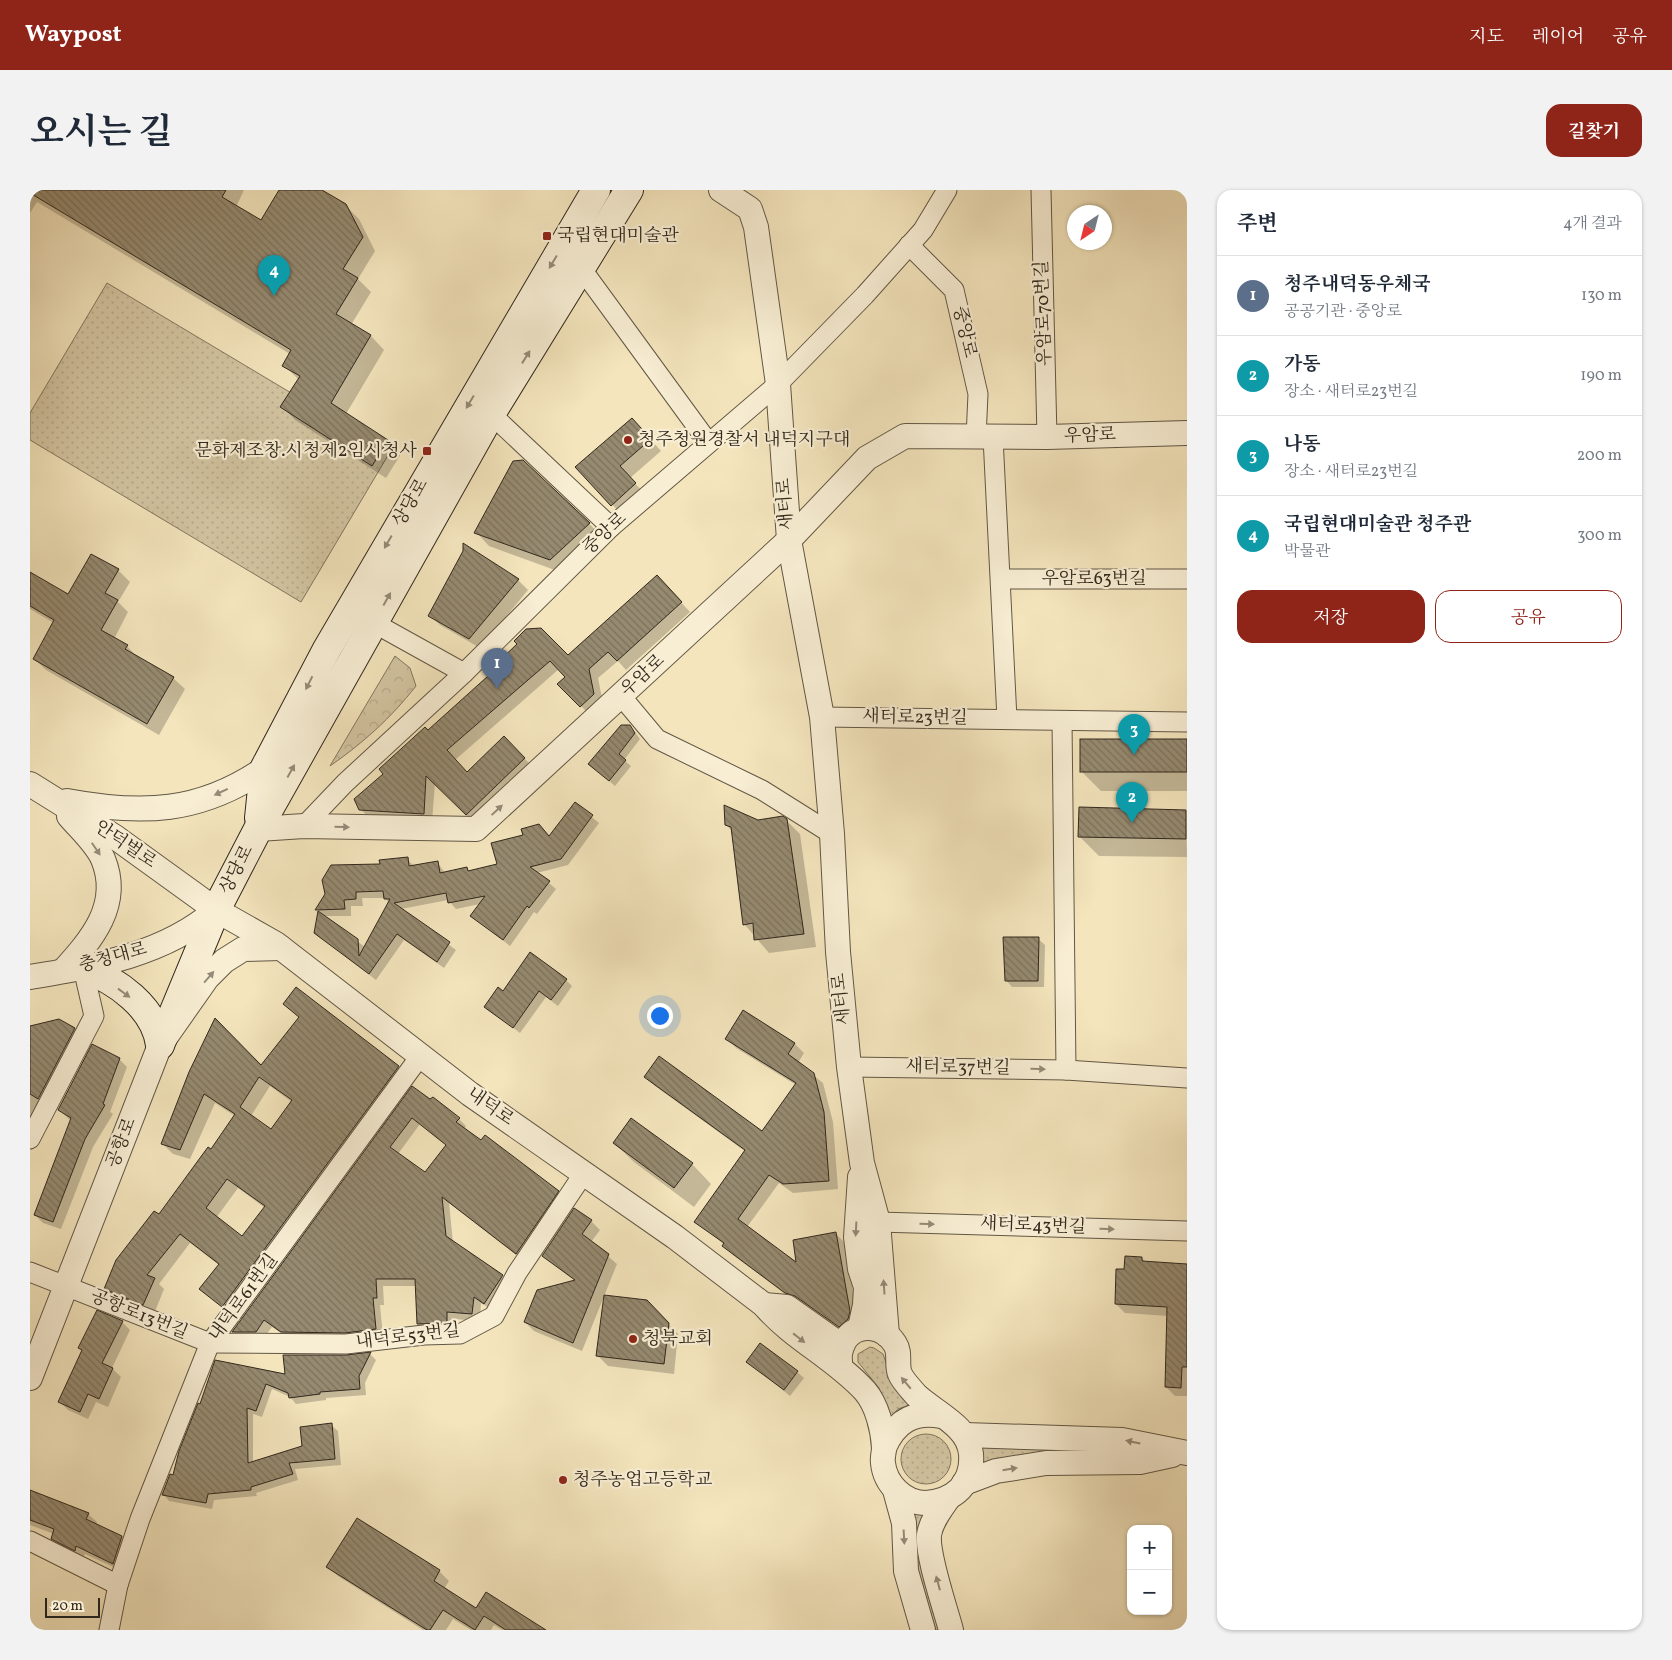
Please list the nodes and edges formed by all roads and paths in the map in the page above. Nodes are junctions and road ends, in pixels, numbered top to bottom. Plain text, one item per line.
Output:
1 (596, 190) edge
2 (629, 190) edge
3 (721, 190) edge
4 (947, 190) edge
5 (1041, 190) edge
6 (747, 199) edge
7 (909, 244) junction
8 (581, 268) junction
9 (778, 384) junction
10 (492, 414) junction
11 (1187, 433) edge
12 (985, 437) junction
13 (1047, 437) junction
14 (708, 442) junction
15 (611, 527) junction
16 (789, 540) junction
17 (1000, 579) junction
18 (1187, 579) edge
19 (374, 623) junction
20 (464, 673) junction
21 (621, 696) junction
22 (822, 717) junction
23 (1007, 720) junction
24 (1062, 721) junction
25 (1187, 722) edge
26 (264, 769) junction
27 (30, 784) edge
28 (53, 798) junction
29 (304, 826) junction
30 (258, 829) junction
31 (832, 834) junction
32 (216, 910) junction
33 (281, 948) junction
34 (73, 970) junction
35 (30, 977) edge
36 (160, 1045) junction
37 (420, 1055) junction
38 (849, 1067) junction
39 (1066, 1070) junction
40 (1187, 1078) edge
41 (30, 1139) edge
42 (862, 1163) junction
43 (584, 1173) junction
44 (878, 1222) junction
45 (1187, 1231) edge
46 (30, 1272) edge
47 (67, 1286) junction
48 (860, 1328) junction
49 (887, 1335) junction
50 (210, 1343) junction
51 (841, 1358) junction
52 (30, 1378) edge
53 (941, 1416) junction
54 (965, 1435) junction
55 (884, 1448) junction
56 (1184, 1453) edge
57 (895, 1490) junction
58 (956, 1490) junction
59 (30, 1541) edge
60 (118, 1585) junction
61 (109, 1630) edge
62 (923, 1630) edge
63 (951, 1630) edge

1 -> 26 main road, 상당로
2 - 8 main road, 상당로
3 - 6 street, 새터로
4 - 7 street, 중앙로
5 - 13 street, 우암로70번길
6 - 9 street, 새터로
7 - 9 street, 중앙로
7 - 12 street, 중앙로
10 -> 8 main road, 상당로
8 - 14 street
9 - 14 street, 중앙로
9 - 16 street, 새터로
10 - 15 street
19 -> 10 main road, 상당로
11 - 13 street, 우암로
12 - 13 street, 우암로
12 - 16 street, 우암로
12 - 17 street
14 - 15 street, 중앙로
15 - 20 street, 중앙로
16 - 21 street, 우암로
16 - 22 street, 새터로
17 - 18 street, 우암로63번길
17 - 23 street
19 - 20 street
30 -> 19 main road, 상당로
20 - 29 street, 중앙로
29 -> 21 street, 우암로
21 - 31 street
22 - 23 street, 새터로23번길
22 - 31 street, 새터로
23 - 24 street, 새터로23번길
24 - 25 street, 새터로23번길
24 - 39 street
26 -> 28 street
26 - 30 main road, 상당로
27 - 28 street, 안덕벌로
28 - 32 street, 안덕벌로
28 -> 34 street
29 - 30 street, 우암로
30 - 32 main road, 상당로
31 - 38 street, 새터로
32 - 33 street, 내덕로
32 - 34 street, 충청대로
32 - 36 main road, 공항로
36 -> 33 street
33 - 37 street, 내덕로
34 - 35 street, 충청대로
34 -> 36 main road
34 - 41 street
36 - 47 street, 공항로
37 - 43 street, 내덕로
37 - 50 street, 내덕로61번길
38 -> 39 street, 새터로37번길
38 - 42 street, 새터로
39 - 40 street, 새터로37번길
42 - 44 street
42 -> 48 street
43 - 50 street, 내덕로53번길
43 - 51 street, 내덕로
44 -> 45 street, 새터로43번길
49 -> 44 street
46 - 47 street
47 - 50 street, 공항로13번길
47 - 52 street, 공항로
48 - 49 street
48 - 51 street
53 -> 49 street
50 - 60 street, 내덕로61번길
51 - 55 street, 내덕로
53 - 54 street
53 - 55 street
56 -> 54 street
54 - 58 street
55 - 57 street
58 -> 56 street
57 - 58 street
57 -> 62 street
63 -> 58 street
59 - 60 street
60 - 61 street, 내덕로61번길

